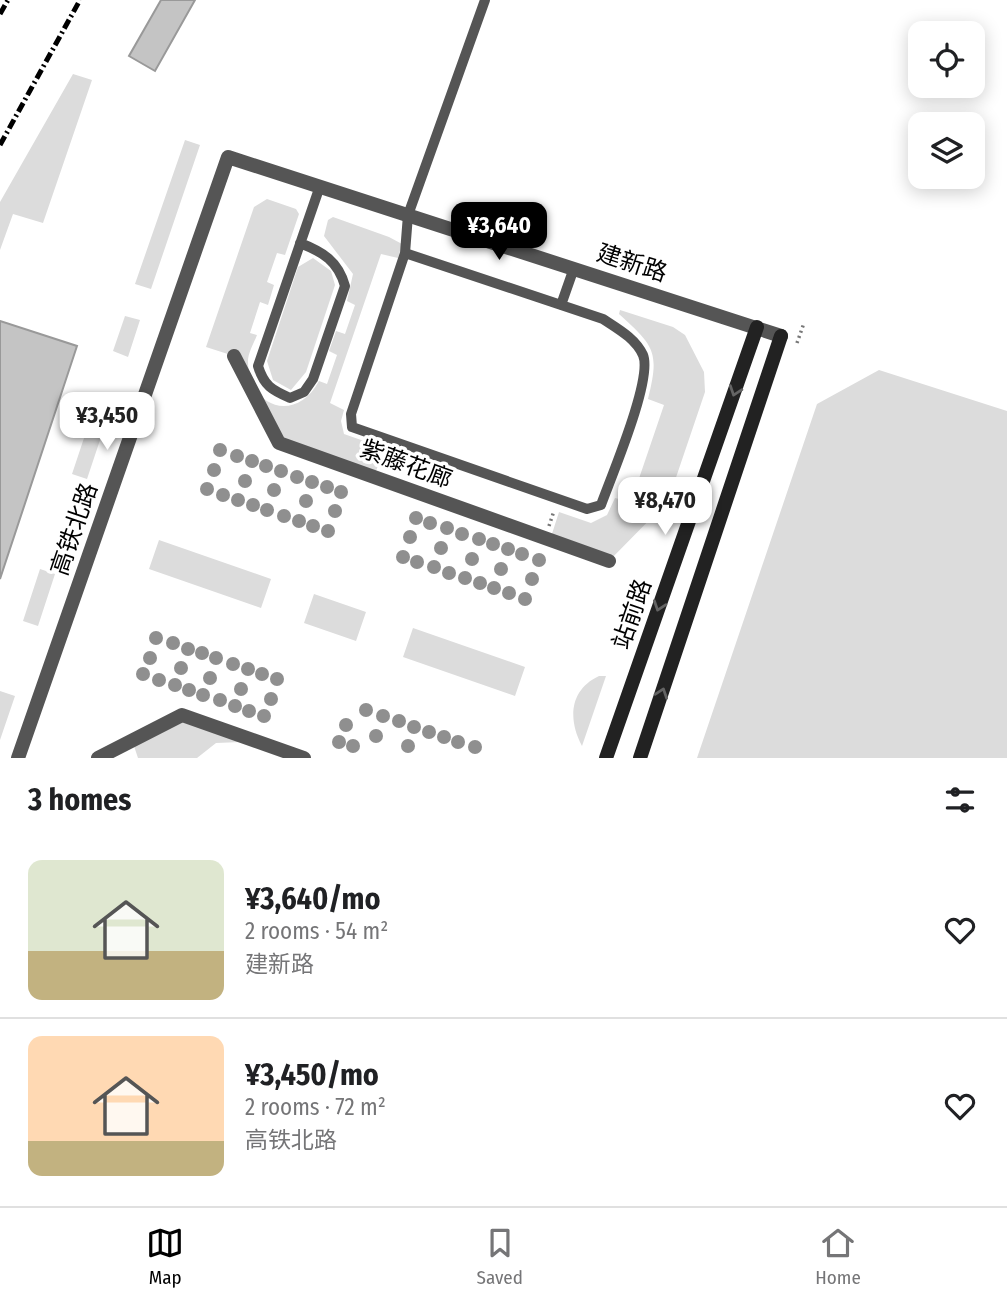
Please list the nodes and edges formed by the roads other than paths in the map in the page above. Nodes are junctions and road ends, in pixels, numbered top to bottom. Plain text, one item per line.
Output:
1 (485, 0) edge
2 (228, 157) joint
3 (320, 186) junction
4 (408, 215) junction
5 (300, 243) junction
6 (405, 253) junction
7 (574, 268) junction
8 (561, 305) junction
9 (757, 327) junction
10 (781, 336) joint
11 (234, 356) dead end
12 (609, 561) dead end
13 (18, 758) edge
14 (98, 758) edge
15 (304, 758) edge
16 (606, 758) edge
17 (640, 758) edge

1 - 4 lane
2 - 3 street, 建新路
2 - 13 street, 高铁北路
3 - 4 street, 建新路
3 - 5 lane
4 - 6 lane
4 - 7 street, 建新路
5 - 5 lane
6 - 8 lane
6 - 8 lane
7 - 8 lane
7 - 9 street, 建新路
9 - 10 street, 建新路
9 -> 16 main road, 站前路
17 -> 10 main road
11 - 12 street, 紫藤花廊
14 - 15 street

